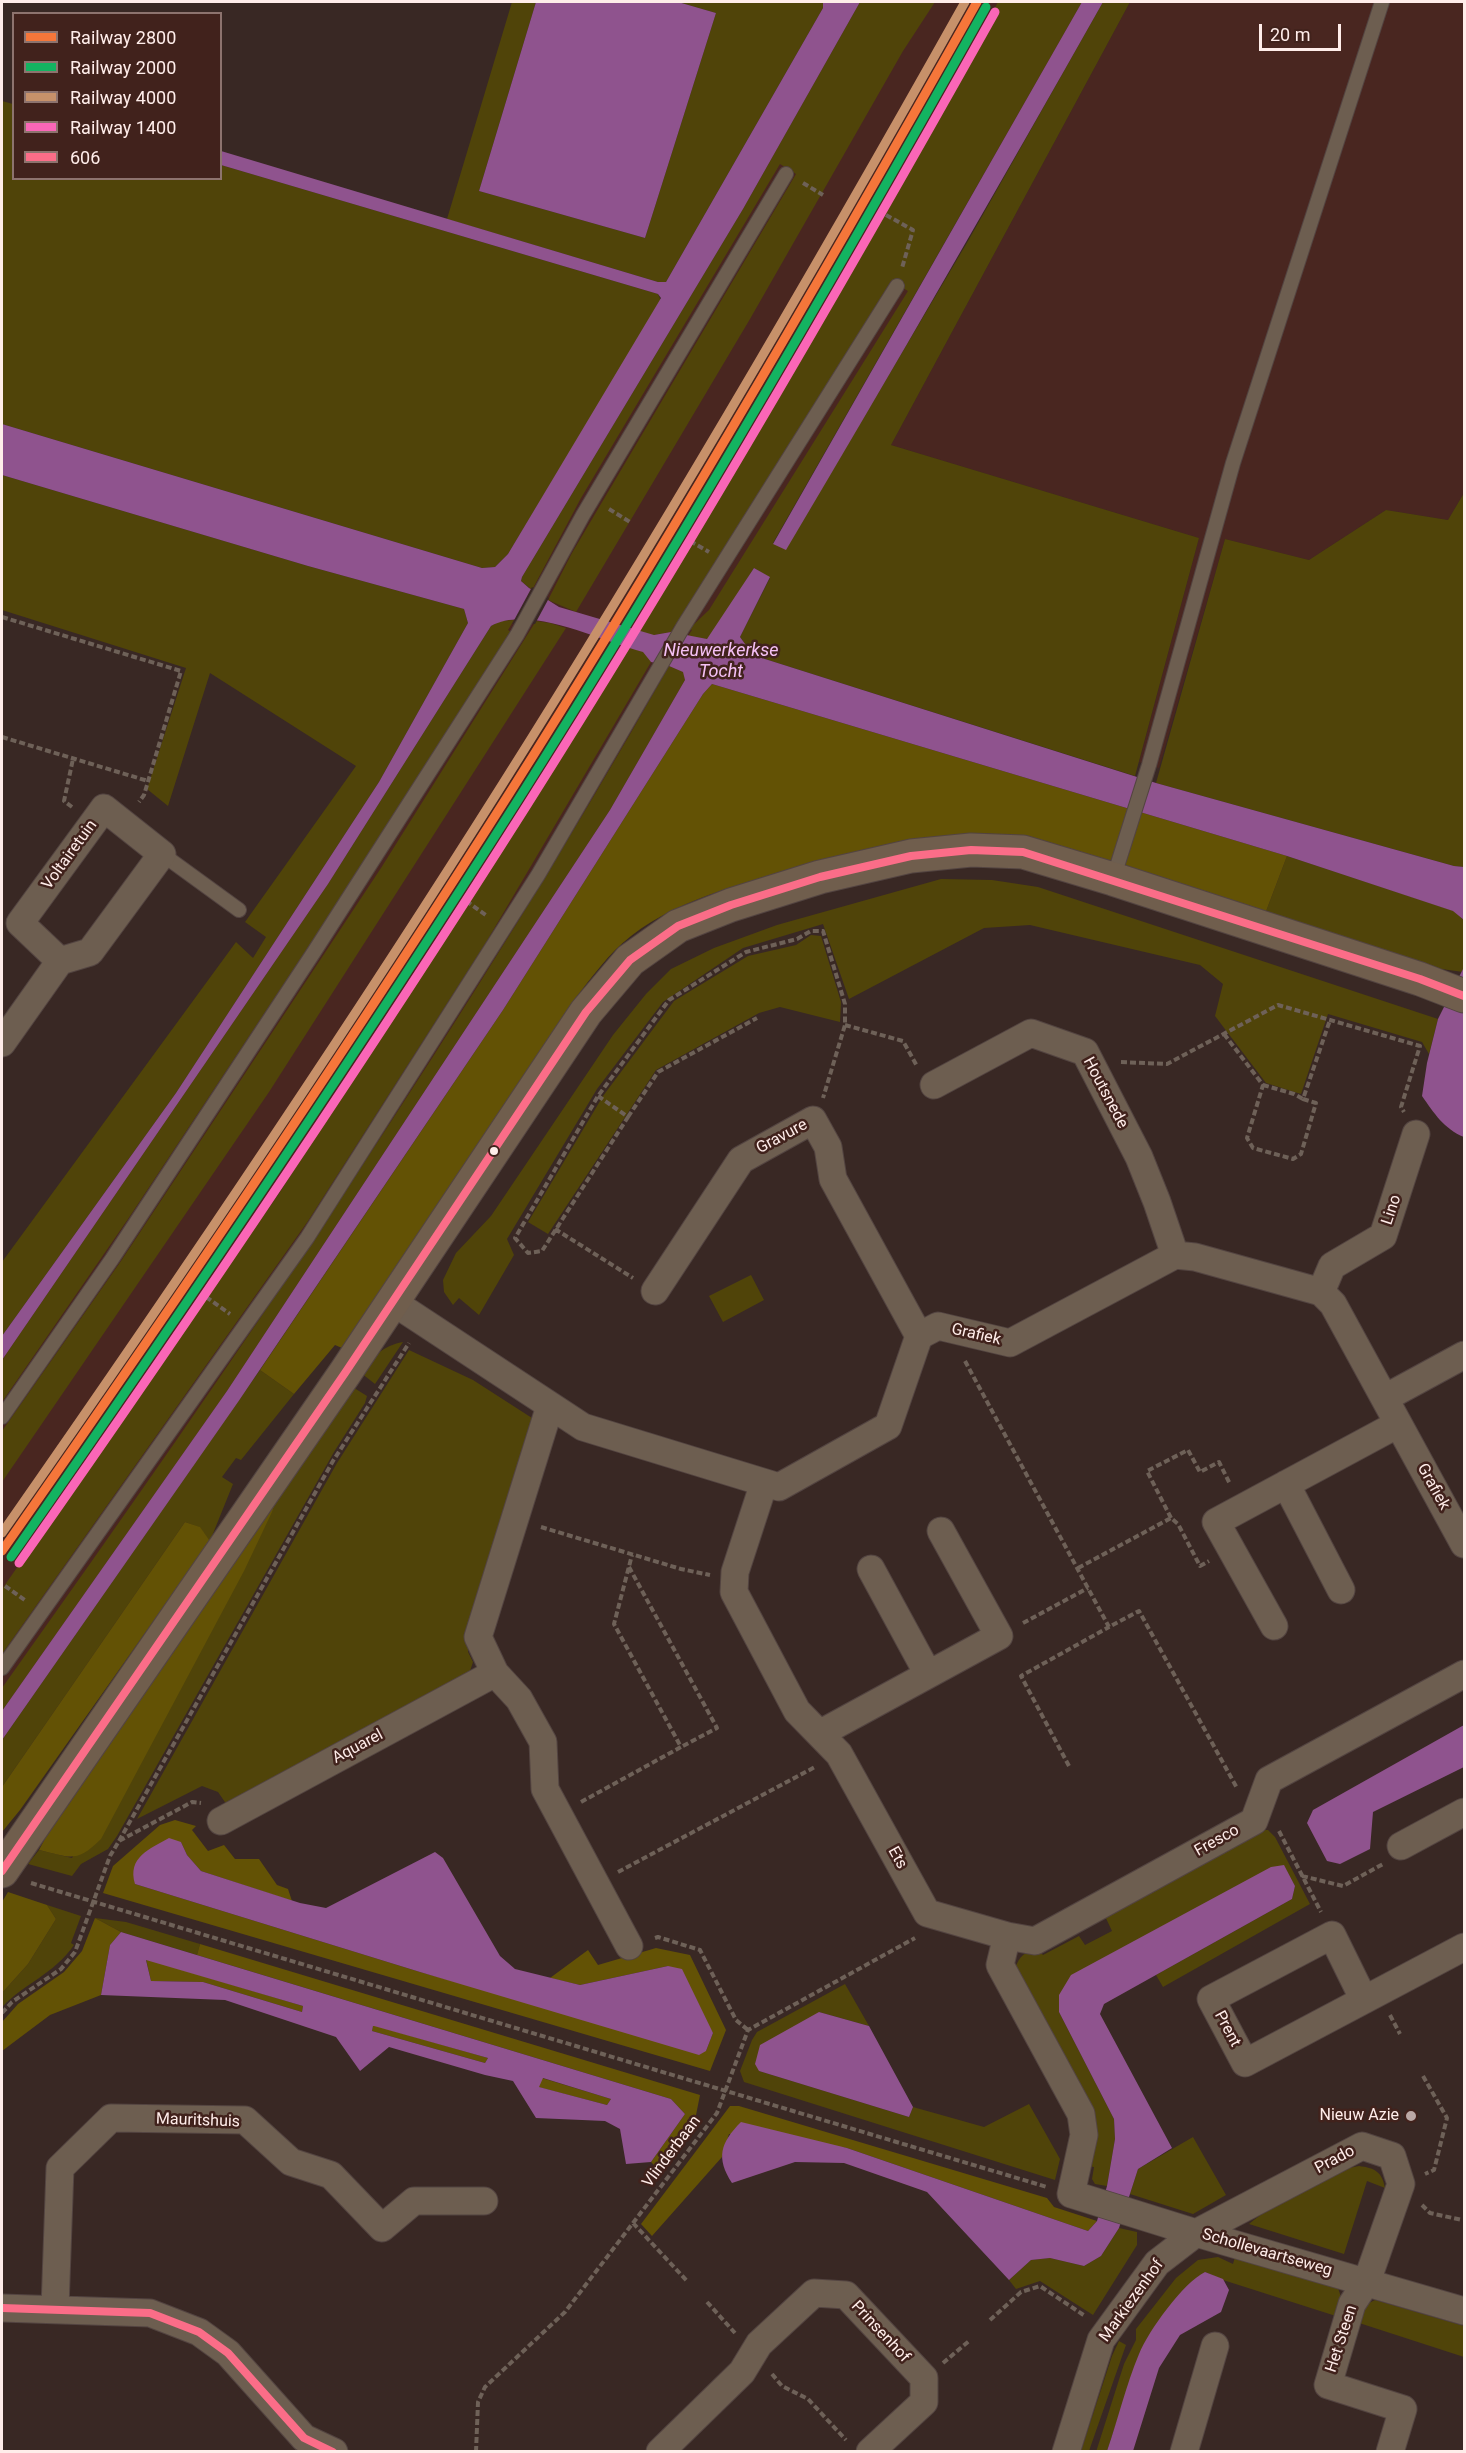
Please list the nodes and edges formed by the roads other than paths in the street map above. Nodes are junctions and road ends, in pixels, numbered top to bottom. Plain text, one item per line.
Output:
1 (1382, 2) edge
2 (792, 177) road end
3 (897, 286) road end
4 (162, 854) junction
5 (1113, 879) junction
6 (239, 910) dead end
7 (60, 961) junction
8 (1464, 996) edge
9 (2, 1043) edge
10 (934, 1085) road end
11 (1416, 1134) road end
12 (1175, 1255) junction
13 (655, 1291) road end
14 (1321, 1293) junction
15 (393, 1302) junction
16 (919, 1336) junction
17 (1464, 1355) edge
18 (1384, 1398) junction
19 (550, 1406) junction
20 (2, 1417) edge
21 (1398, 1424) junction
22 (764, 1483) junction
23 (1286, 1484) junction
24 (941, 1531) dead end
25 (1464, 1542) edge
26 (871, 1569) dead end
27 (1341, 1590) dead end
28 (1274, 1626) dead end
29 (2, 1668) edge
30 (495, 1673) junction
31 (928, 1674) junction
32 (1464, 1674) edge
33 (821, 1733) junction
34 (1464, 1812) edge
35 (221, 1821) road end
36 (1401, 1846) road end
37 (13, 1876) edge
38 (1007, 1936) junction
39 (629, 1946) road end
40 (1464, 1947) edge
41 (1364, 2000) junction
42 (484, 2201) dead end
43 (1196, 2233) junction
44 (1367, 2282) junction
45 (2, 2308) edge
46 (55, 2308) junction
47 (1464, 2311) edge
48 (1215, 2346) dead end
49 (298, 2445) edge
50 (334, 2451) edge
51 (660, 2451) edge
52 (870, 2451) edge
53 (1066, 2451) edge
54 (1184, 2451) edge
55 (1390, 2451) edge

1 - 5 lane
2 - 20 lane
3 - 29 lane
4 - 6 lane
4 - 7 street
4 - 7 street, Voltairetuin
5 - 8 main road
5 - 15 main road
7 - 9 street
10 - 12 street, Houtsnede
11 - 14 street, Lino
12 - 14 street
12 - 16 street, Grafiek
13 - 16 street, Gravure
14 - 18 street, Grafiek
15 - 19 street
15 - 37 main road
16 - 22 street
17 - 18 street
18 - 21 street, Grafiek
19 - 22 street
19 - 30 street
21 - 23 street
21 - 25 street, Grafiek
22 - 33 street, Ets
23 - 27 street
23 - 28 street
24 - 31 street
26 - 31 street
30 - 35 street, Aquarel
30 - 39 street
31 - 33 street
32 - 38 street, Fresco
33 - 38 street, Ets
34 - 36 street
38 - 43 street, Schollevaartseweg
40 - 41 street, Prent
41 - 41 street, Prent
42 - 46 street, Mauritshuis
43 - 44 street, Schollevaartseweg
43 - 44 street, Prado
43 - 53 street, Markiezenhof
44 - 47 street, Schollevaartseweg
44 - 55 street, Het Steen
45 - 46 street
46 - 49 street
48 - 54 street
49 - 50 street
51 - 52 street, Prinsenhof

